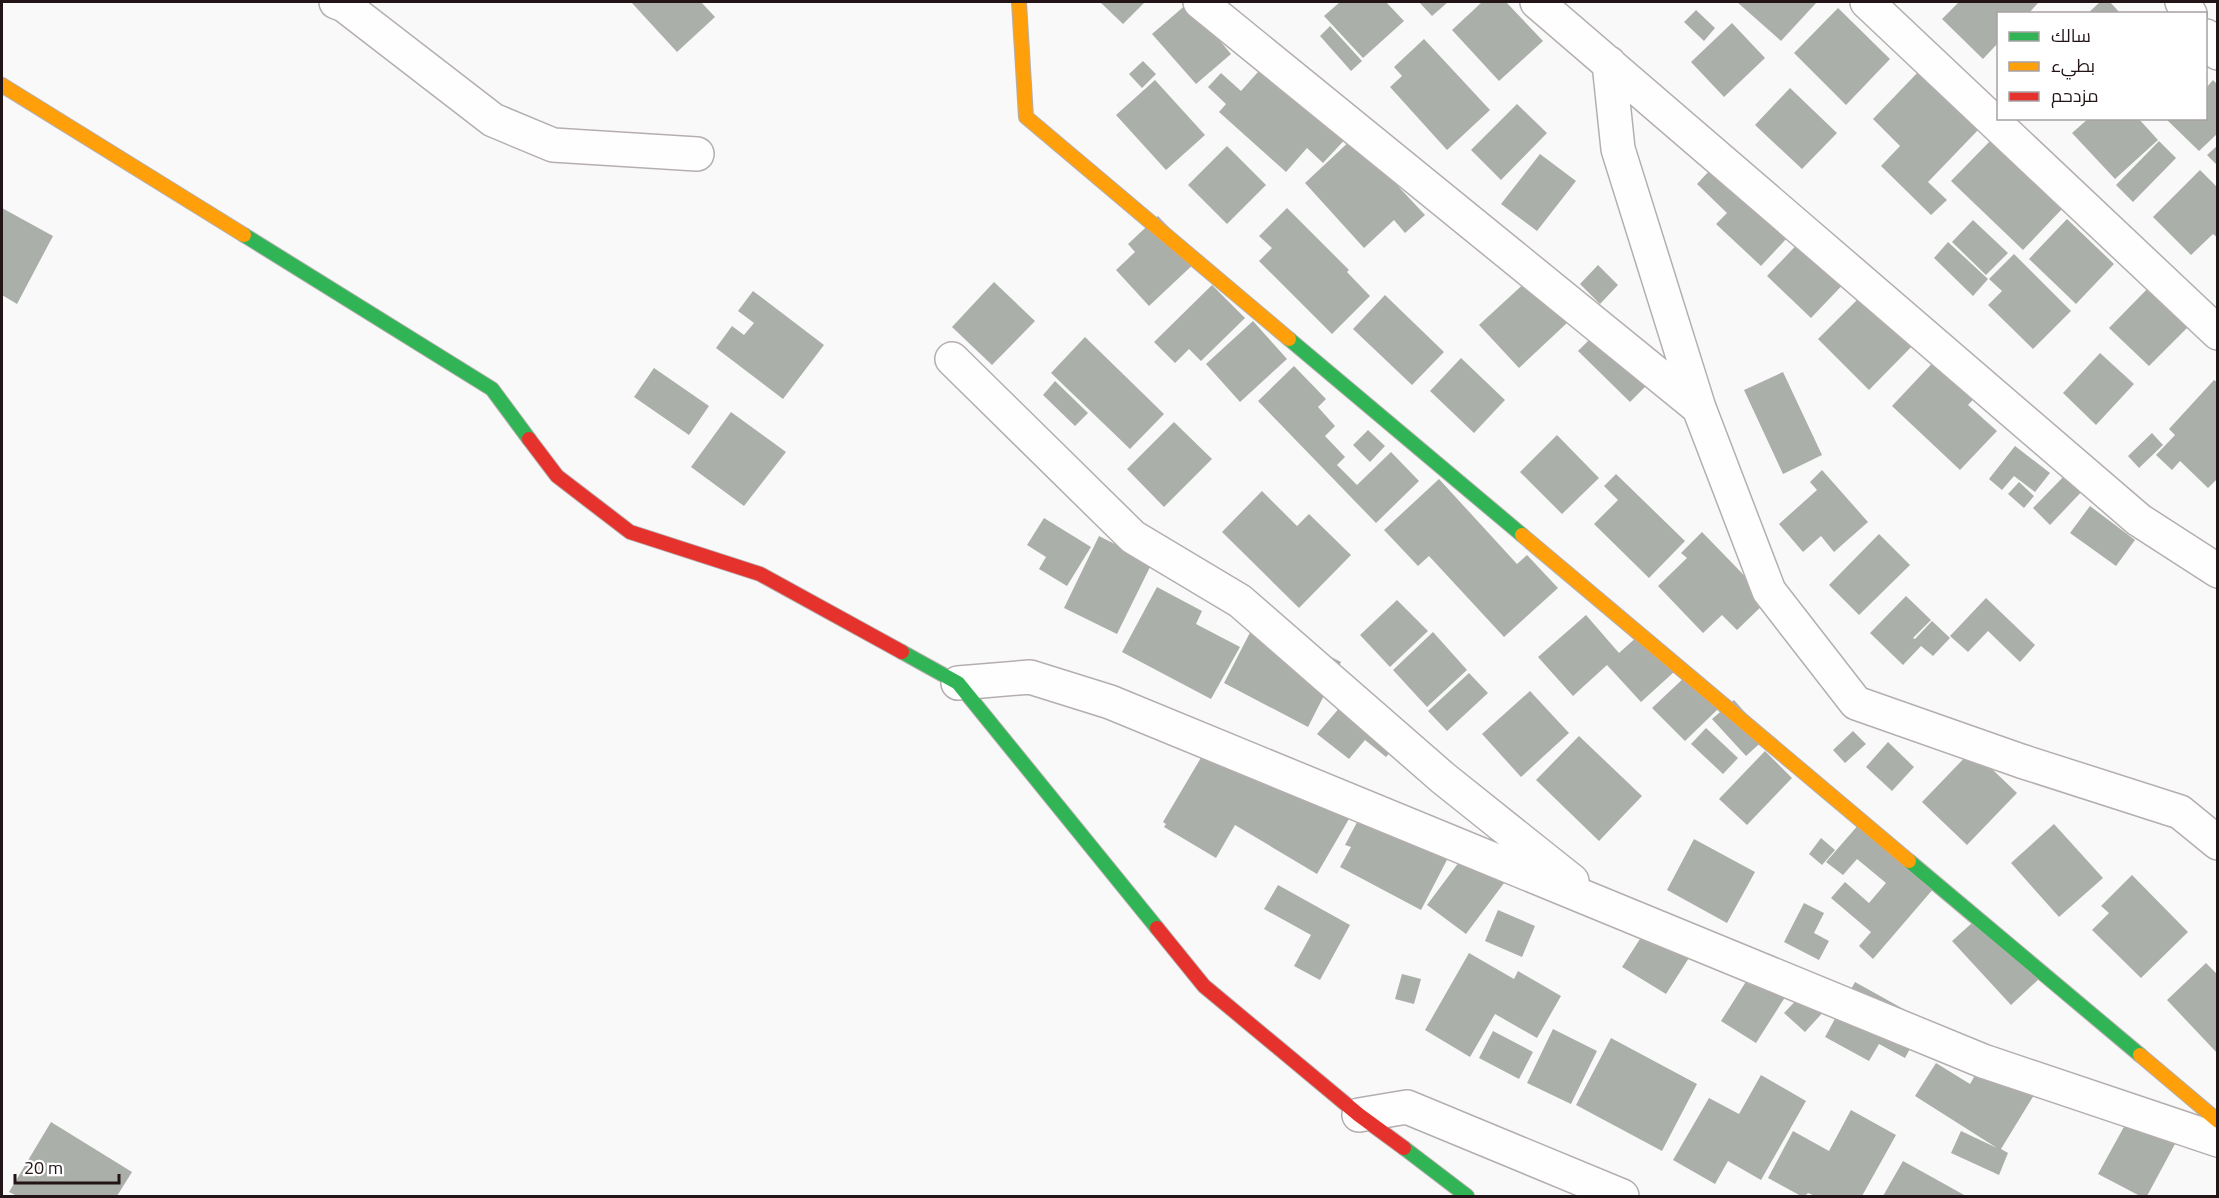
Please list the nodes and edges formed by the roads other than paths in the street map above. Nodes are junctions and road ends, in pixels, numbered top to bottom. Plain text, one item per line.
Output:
1 (336, 2) edge
2 (1019, 2) edge
3 (1200, 2) edge
4 (1537, 2) edge
5 (1867, 2) edge
6 (2207, 39) edge
7 (2217, 53) edge
8 (1609, 63) junction
9 (2, 85) edge
10 (697, 154) dead end
11 (2217, 333) edge
12 (952, 359) dead end
13 (1699, 408) junction
14 (2217, 571) edge
15 (958, 683) junction
16 (2217, 843) edge
17 (1602, 904) junction
18 (1359, 1115) junction
19 (2217, 1121) edge
20 (2217, 1140) edge
21 (1467, 1197) edge
22 (1622, 1197) edge

1 - 10 street
2 - 19 street
3 - 13 street
4 - 8 street
5 - 11 street
6 - 7 street
8 - 13 street
8 - 14 street
9 - 15 street
12 - 17 street
13 - 16 street
15 - 17 street
15 - 18 street
17 - 20 street
18 - 21 street
18 - 22 street

